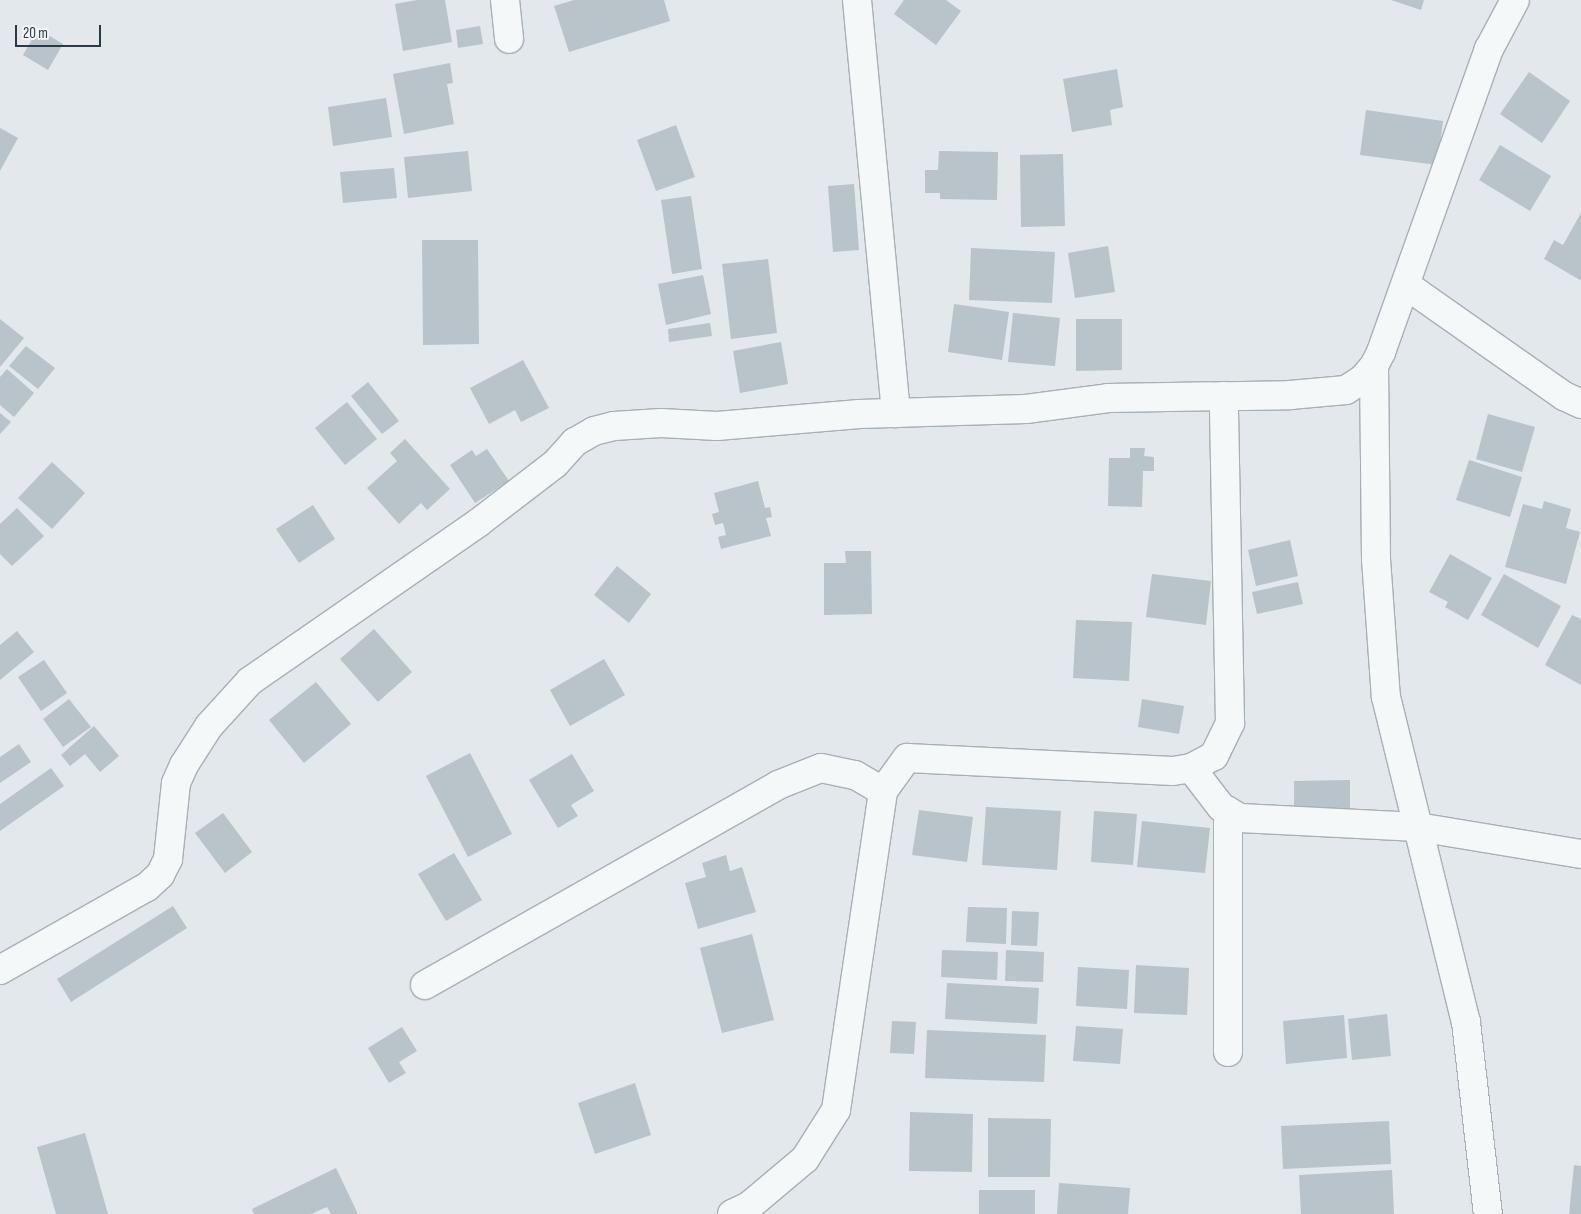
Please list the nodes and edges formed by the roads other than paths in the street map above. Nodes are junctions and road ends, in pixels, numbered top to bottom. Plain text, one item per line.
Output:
1 (506, 0) edge
2 (857, 0) edge
3 (1515, 0) edge
4 (509, 39) dead end
5 (1406, 285) junction
6 (1374, 366) junction
7 (1224, 396) junction
8 (1581, 404) edge
9 (896, 413) junction
10 (1191, 768) junction
11 (883, 791) junction
12 (1228, 811) junction
13 (1418, 827) junction
14 (1581, 854) edge
15 (0, 970) edge
16 (425, 985) dead end
17 (1228, 1052) dead end
18 (732, 1214) edge
19 (1488, 1214) edge

1 - 4 street
2 - 9 street
3 - 5 street
5 - 6 street
5 - 8 street
6 - 7 street
6 - 13 street
7 - 9 street
7 - 10 street
9 - 15 street
10 - 11 street
10 - 12 street
11 - 16 street
11 - 18 street
12 - 13 street
12 - 17 street
13 - 14 street
13 - 19 street

